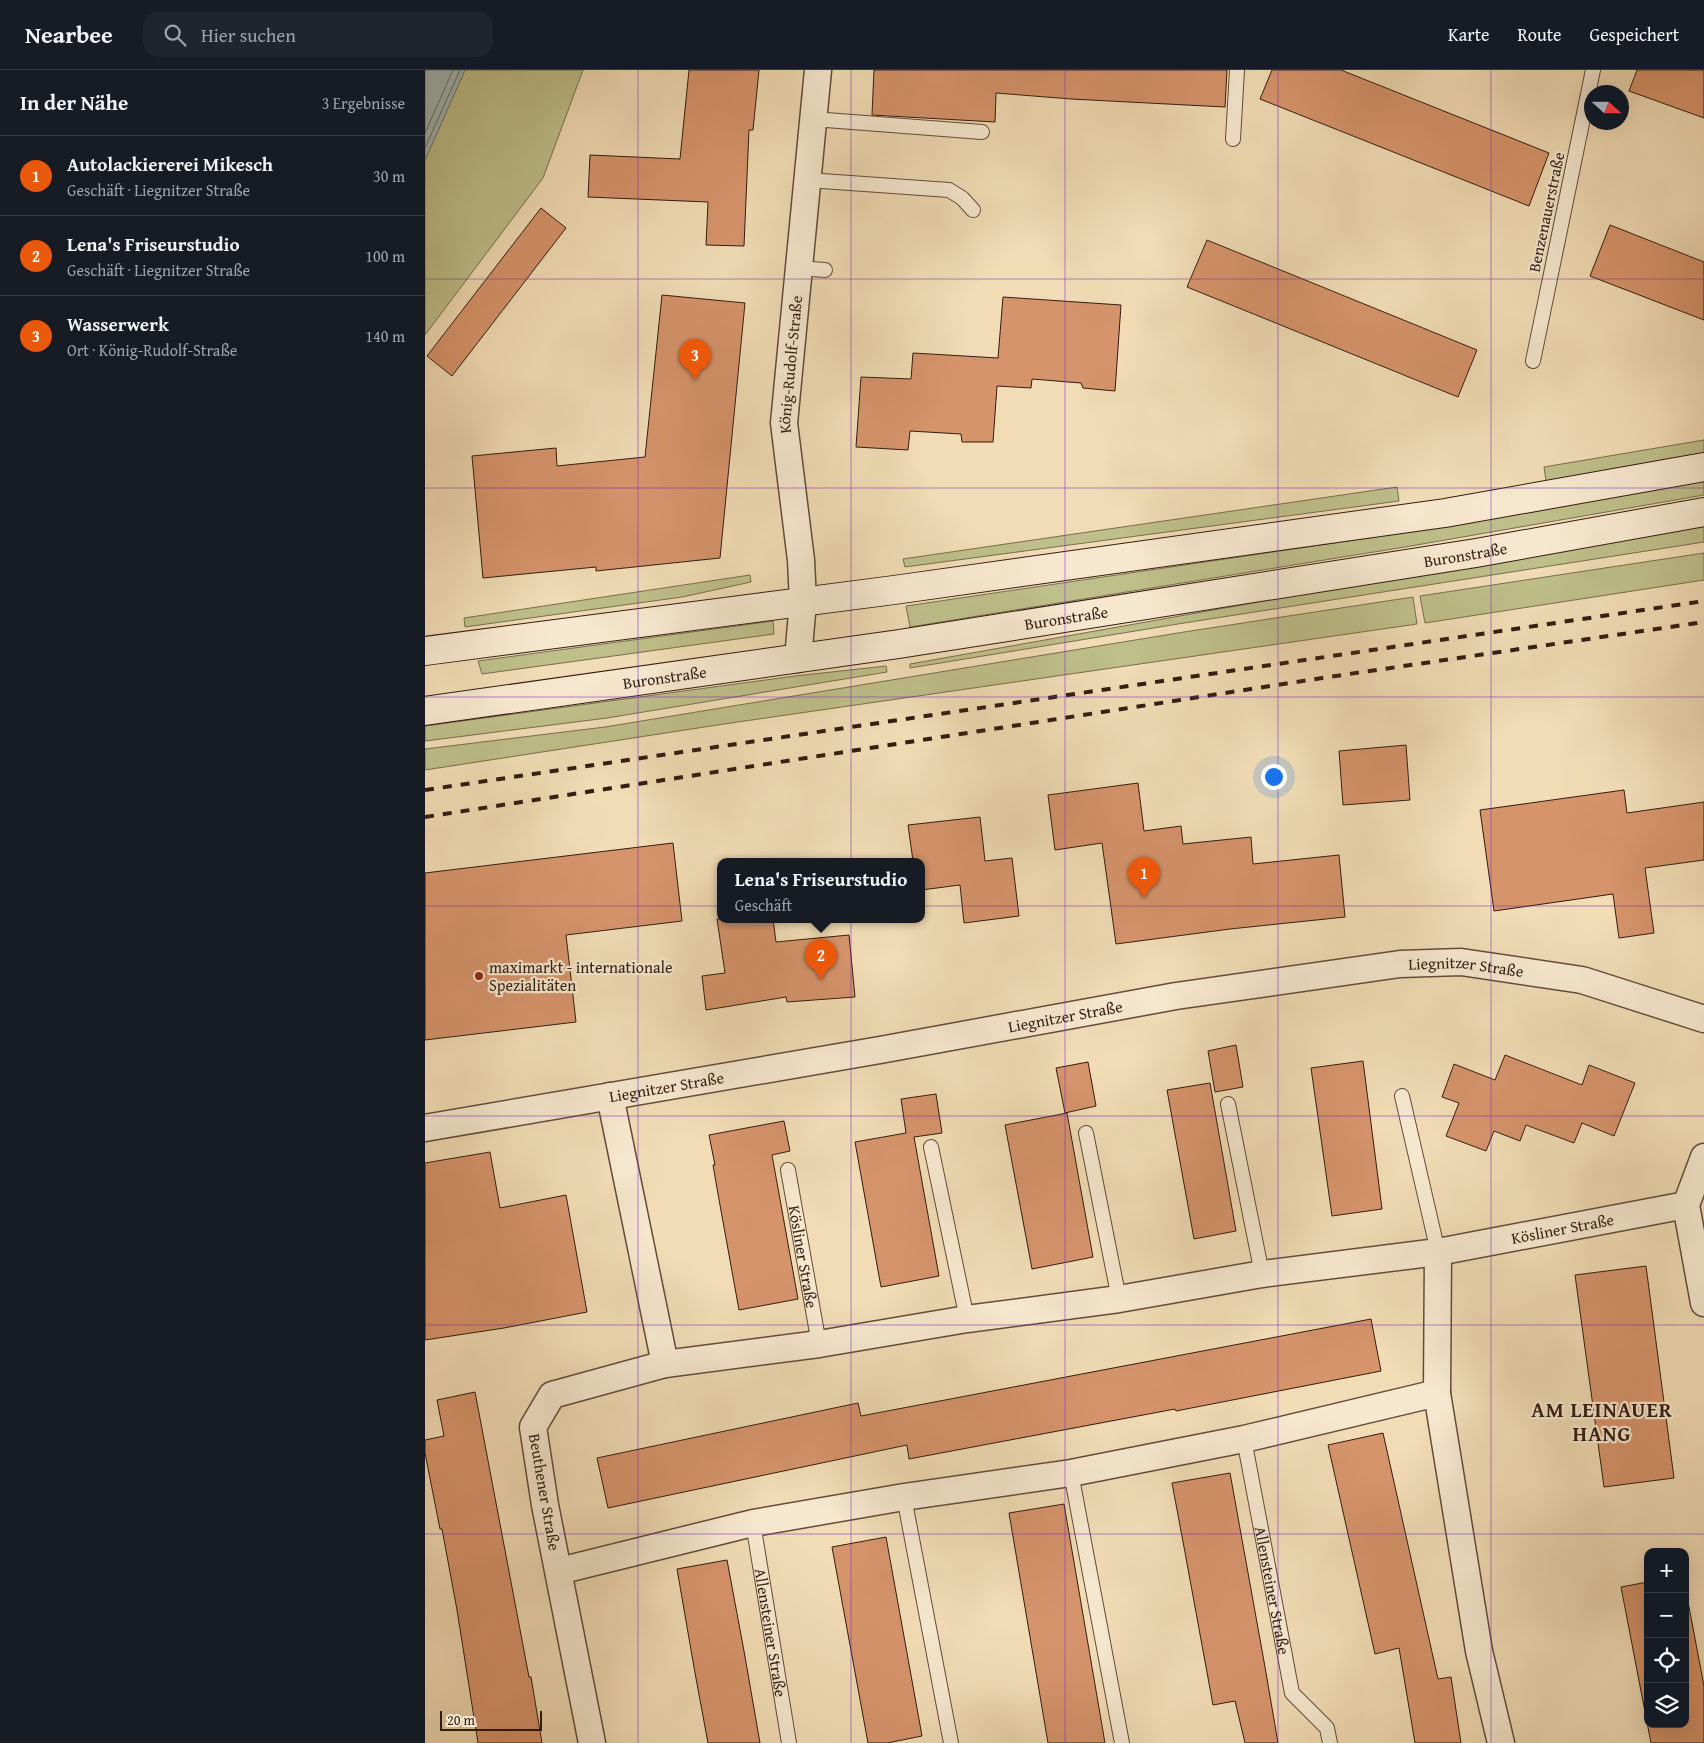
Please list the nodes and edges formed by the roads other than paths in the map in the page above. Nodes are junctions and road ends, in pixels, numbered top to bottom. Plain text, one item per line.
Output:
1 (818, 70) edge
2 (1237, 70) edge
3 (1593, 70) edge
4 (813, 119) junction
5 (982, 132) dead end
6 (1233, 139) dead end
7 (808, 180) junction
8 (973, 210) dead end
9 (798, 268) junction
10 (825, 270) dead end
11 (1533, 361) dead end
12 (1704, 467) edge
13 (1704, 512) edge
14 (803, 602) junction
15 (425, 651) edge
16 (798, 659) junction
17 (425, 711) edge
18 (1704, 1019) edge
19 (610, 1096) junction
20 (1402, 1096) dead end
21 (1228, 1104) dead end
22 (425, 1128) edge
23 (1086, 1133) dead end
24 (931, 1147) dead end
25 (1704, 1157) edge
26 (788, 1170) dead end
27 (1686, 1205) junction
28 (1439, 1252) junction
29 (1262, 1274) junction
30 (1119, 1299) junction
31 (1704, 1304) edge
32 (967, 1319) junction
33 (819, 1344) junction
34 (665, 1364) junction
35 (1437, 1393) junction
36 (1244, 1439) junction
37 (1071, 1473) junction
38 (904, 1497) junction
39 (753, 1523) junction
40 (559, 1571) junction
41 (592, 1743) edge
42 (789, 1743) edge
43 (951, 1743) edge
44 (1122, 1743) edge
45 (1330, 1743) edge
46 (1501, 1743) edge

1 - 4 street, König-Rudolf-Straße
2 - 6 lane
3 - 11 lane, Benzenauerstraße
4 - 5 lane
4 - 7 street, König-Rudolf-Straße
7 - 8 lane
7 - 9 street, König-Rudolf-Straße
9 - 10 lane
9 - 14 street, König-Rudolf-Straße
12 - 14 street
13 - 16 street, Buronstraße
14 - 15 street
14 - 16 street, König-Rudolf-Straße
16 - 17 street, Buronstraße
18 - 19 street, Liegnitzer Straße
19 - 22 street, Liegnitzer Straße
19 - 34 street
20 - 28 lane
21 - 29 lane
23 - 30 lane
24 - 32 lane
25 - 27 street
26 - 33 lane, Kösliner Straße
27 - 28 street, Kösliner Straße
27 - 31 street
28 - 29 street, Kösliner Straße
28 - 35 street
29 - 30 street, Kösliner Straße
30 - 32 street, Kösliner Straße
32 - 33 street, Kösliner Straße
33 - 34 street, Kösliner Straße
34 - 40 street, Beuthener Straße
35 - 36 street
35 - 46 street
36 - 37 street
36 - 45 lane, Allensteiner Straße
37 - 38 street
37 - 44 lane
38 - 39 street
38 - 43 lane
39 - 40 street
39 - 42 lane, Allensteiner Straße
40 - 41 street, Beuthener Straße

